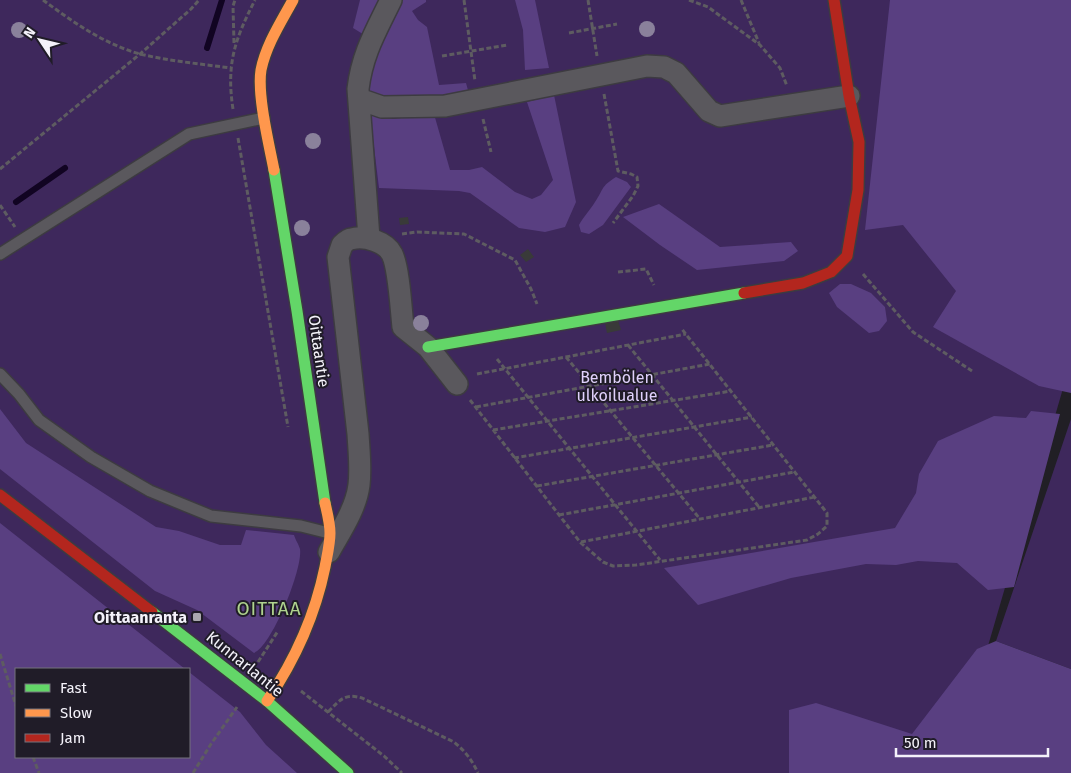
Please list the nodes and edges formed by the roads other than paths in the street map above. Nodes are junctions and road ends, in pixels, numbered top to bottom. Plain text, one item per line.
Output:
1 (293, 0) edge
2 (392, 0) edge
3 (834, 0) edge
4 (849, 96) junction
5 (359, 100) junction
6 (264, 118) junction
7 (369, 238) junction
8 (0, 254) edge
9 (428, 348) junction
10 (0, 374) edge
11 (457, 384) road end
12 (0, 495) edge
13 (330, 533) junction
14 (328, 555) junction
15 (266, 701) junction
16 (348, 773) edge

1 - 6 street, Oittaantie
2 - 5 street
3 - 4 street
4 - 5 street
4 - 9 street
5 - 7 street
6 - 8 lane
6 - 13 street, Oittaantie
7 - 9 street
7 - 14 street
9 - 11 street
10 - 13 lane
12 - 15 street, Kunnarlantie
13 - 14 street, Oittaantie
14 - 15 street, Oittaantie
15 - 16 street, Kunnarlantie

